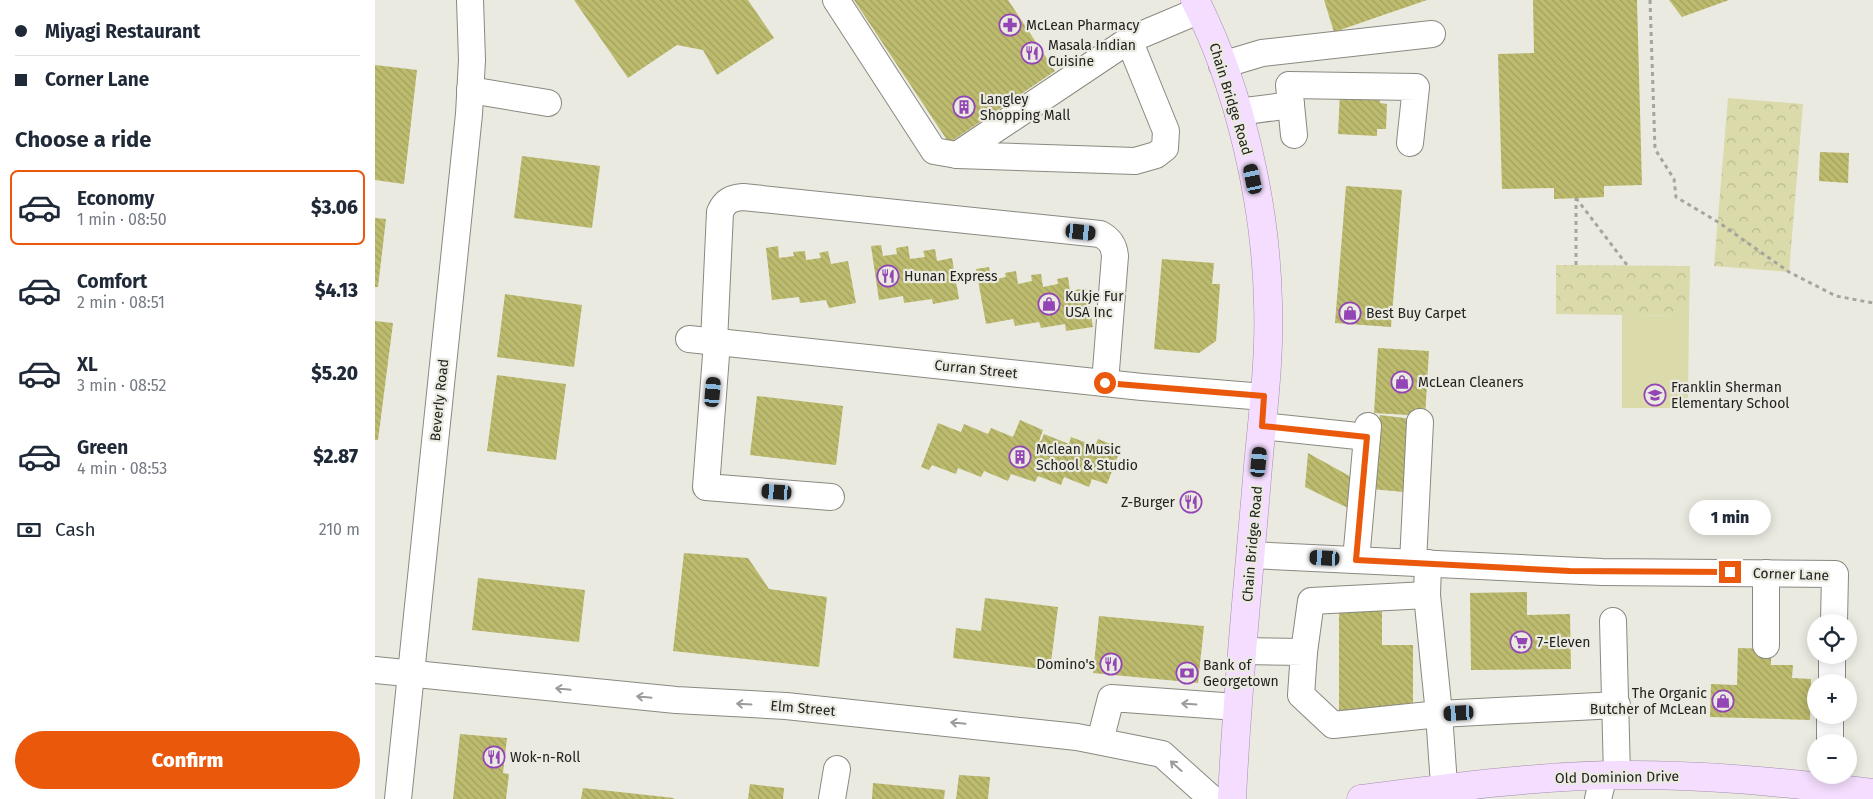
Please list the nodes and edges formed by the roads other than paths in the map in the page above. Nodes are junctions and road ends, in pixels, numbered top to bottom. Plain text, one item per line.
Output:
1 (470, 0) edge
2 (836, 0) edge
3 (1198, 5) edge
4 (1432, 34) dead end
5 (1129, 40) junction
6 (1222, 65) junction
7 (470, 90) junction
8 (548, 103) dead end
9 (1291, 105) junction
10 (1238, 112) junction
11 (1294, 136) dead end
12 (1410, 143) dead end
13 (957, 155) junction
14 (707, 341) junction
15 (1105, 383) junction
16 (1264, 396) junction
17 (1421, 422) dead end
18 (1262, 426) junction
19 (831, 497) dead end
20 (1251, 555) junction
21 (1356, 560) junction
22 (1420, 563) junction
23 (1766, 573) junction
24 (1427, 595) junction
25 (1833, 614) edge
26 (1613, 621) dead end
27 (1766, 645) dead end
28 (1242, 651) junction
29 (1304, 652) junction
30 (375, 670) edge
31 (411, 672) junction
32 (1617, 705) junction
33 (1237, 707) junction
34 (1439, 714) junction
35 (1100, 741) junction
36 (837, 769) dead end
37 (1807, 780) edge
38 (1606, 783) edge
39 (1839, 784) edge
40 (1873, 793) edge
41 (1446, 794) edge
42 (1375, 798) edge
43 (398, 799) edge
44 (832, 799) edge
45 (1212, 799) edge
46 (1232, 799) edge

1 - 7 street, Beverly Road
2 - 13 street
3 - 5 street
3 - 6 main road, Chain Bridge Road
4 - 6 street
5 - 13 street
5 - 13 street
6 - 10 main road, Chain Bridge Road
7 - 8 street
7 - 31 street, Beverly Road
9 - 10 street
9 - 11 street
9 - 12 street
10 - 16 main road, Chain Bridge Road
14 - 15 street, Curran Street
14 - 15 street
14 - 19 street
15 - 16 street, Curran Street
16 - 18 main road, Chain Bridge Road
17 - 22 street
18 - 20 main road, Chain Bridge Road
18 - 21 street
20 - 21 street, Corner Lane
20 - 28 main road, Chain Bridge Road
21 - 22 street, Corner Lane
22 - 23 street, Corner Lane
22 - 24 street
23 - 25 street, Corner Lane
23 - 27 street
24 - 29 street
24 - 34 street
26 - 32 street
28 - 29 street
28 - 33 main road, Chain Bridge Road
29 - 34 street
30 - 31 street, Elm Street
35 -> 31 street, Elm Street
31 - 43 street, Beverly Road
32 - 34 street
32 - 38 street
33 -> 35 street
33 - 46 main road, Chain Bridge Road
34 - 41 street
45 -> 35 street, Elm Street
36 - 44 street
37 - 38 main road, Old Dominion Drive
38 - 41 main road, Old Dominion Drive
39 - 40 main road, Old Dominion Drive
41 - 42 main road, Old Dominion Drive

